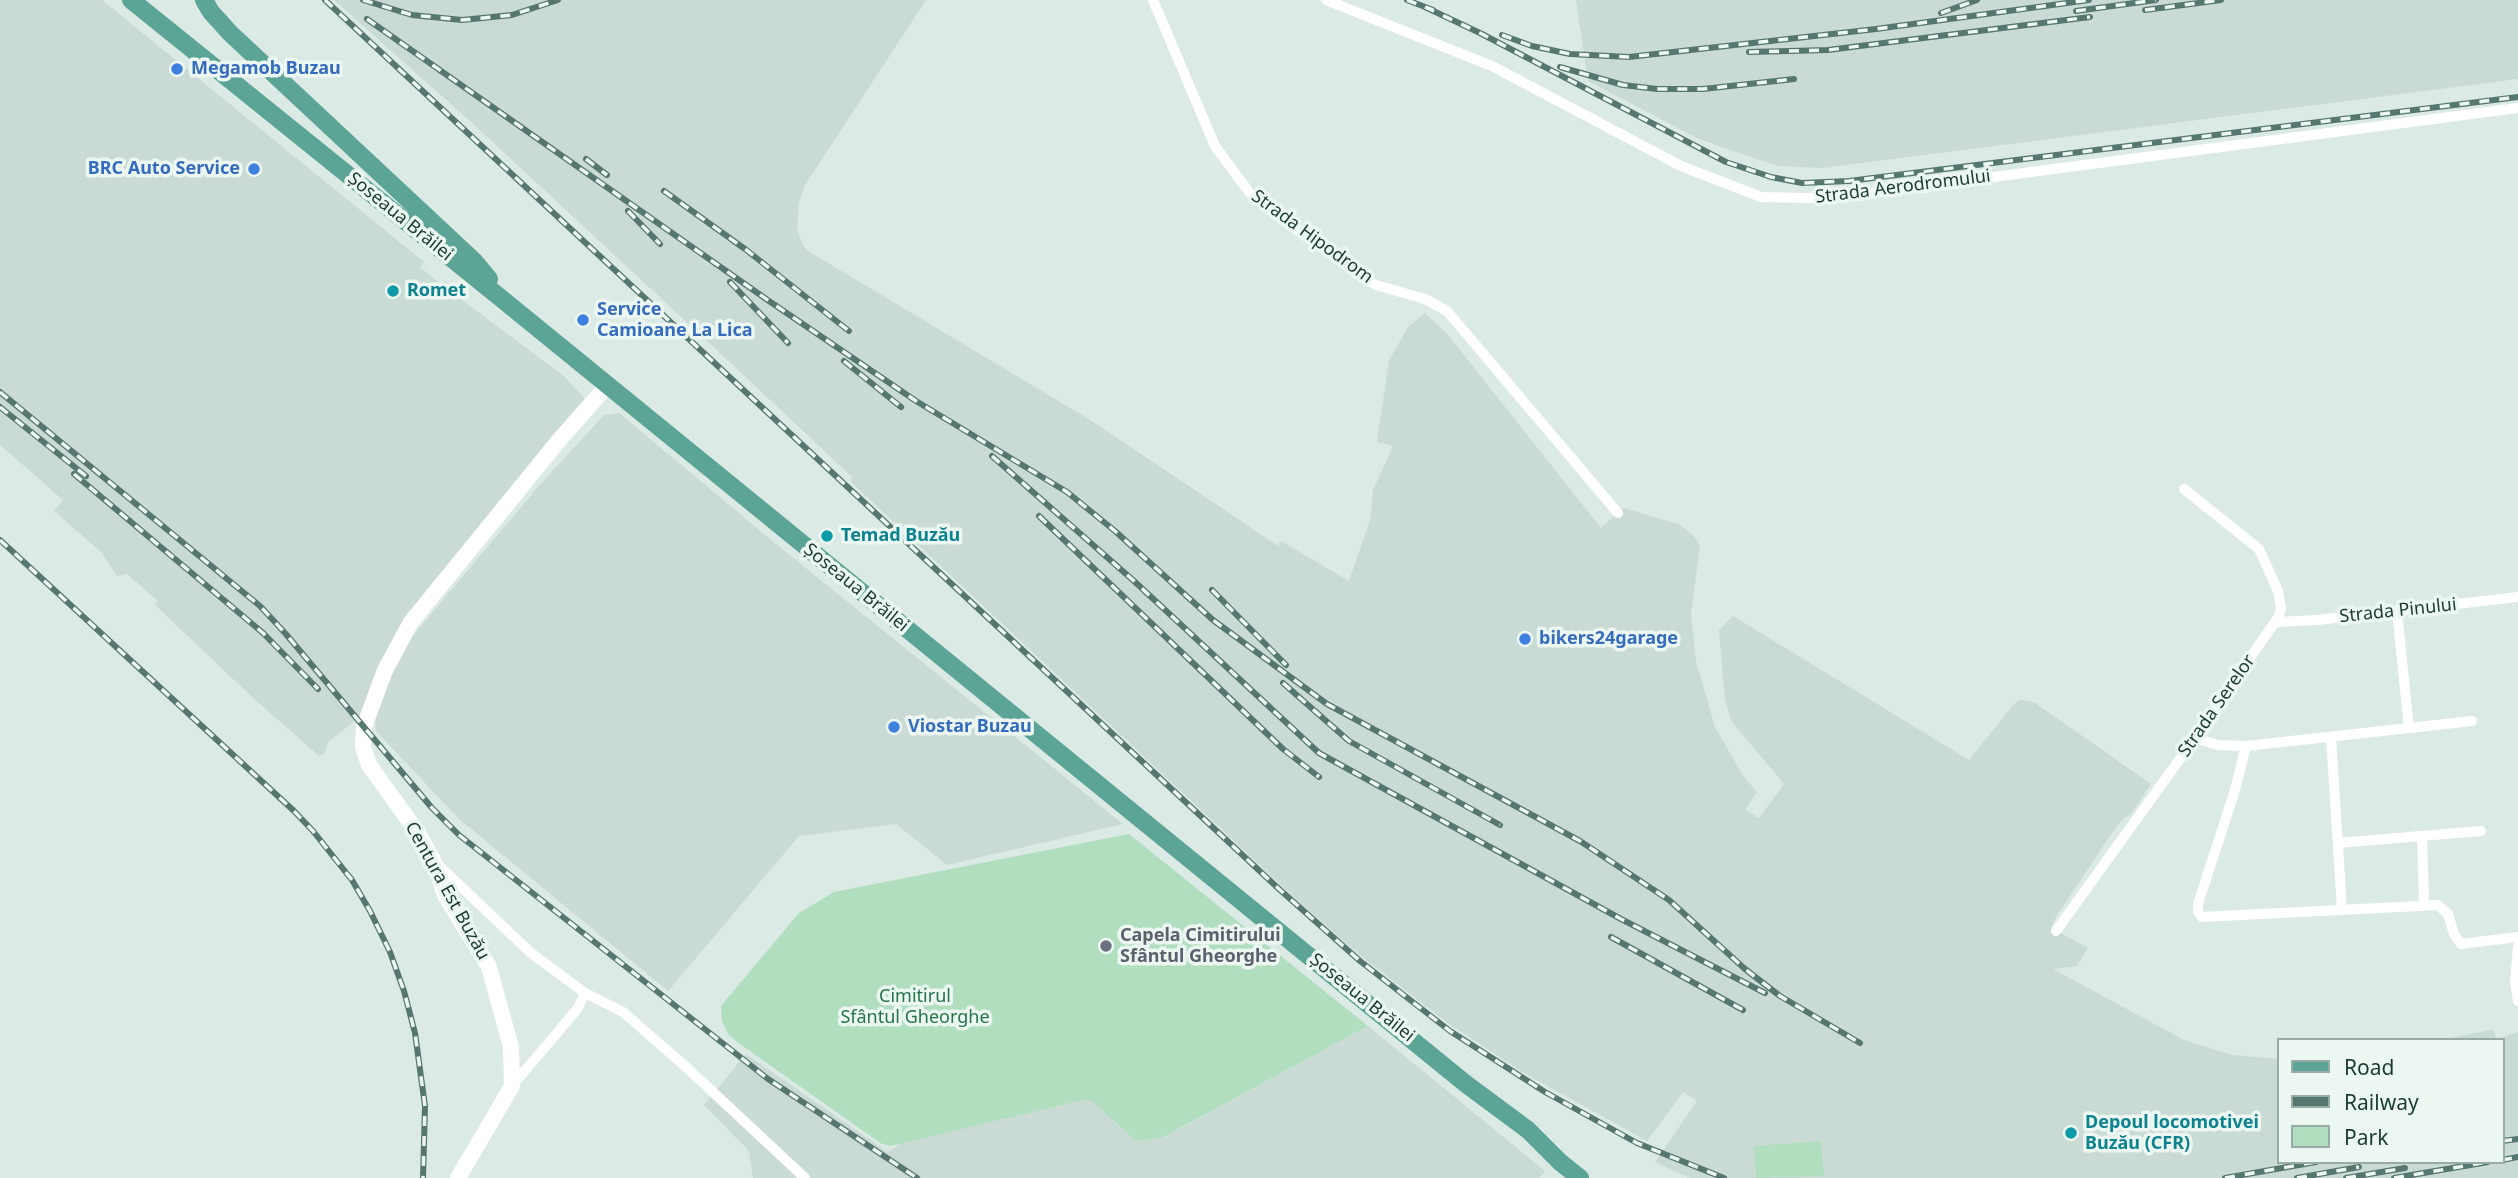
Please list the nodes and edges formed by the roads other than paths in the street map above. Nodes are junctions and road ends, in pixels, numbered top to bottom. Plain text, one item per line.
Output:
1 (131, 0) edge
2 (204, 0) edge
3 (1153, 0) edge
4 (1326, 0) edge
5 (2518, 108) edge
6 (497, 295) junction
7 (607, 386) junction
8 (2184, 489) dead end
9 (1618, 513) dead end
10 (2518, 597) edge
11 (2398, 612) junction
12 (2277, 622) junction
13 (2472, 721) dead end
14 (2409, 728) junction
15 (2331, 737) junction
16 (2195, 738) junction
17 (2246, 746) junction
18 (2481, 831) dead end
19 (2422, 836) junction
20 (2338, 843) junction
21 (433, 860) junction
22 (2424, 905) junction
23 (2342, 909) junction
24 (2056, 930) dead end
25 (2518, 937) edge
26 (2518, 946) edge
27 (584, 993) junction
28 (2517, 1001) edge
29 (512, 1086) junction
30 (458, 1178) edge
31 (805, 1178) edge
32 (1580, 1178) edge

1 - 6 main road, Șoseaua Brăilei
2 - 6 main road
3 - 9 street, Strada Hipodrom
4 - 5 street, Strada Aerodromului
6 - 7 main road, Șoseaua Brăilei
7 - 21 main road, Centura Est Buzău
7 - 32 main road, Șoseaua Brăilei
8 - 12 street
10 - 11 street, Strada Pinului
11 - 12 street, Strada Pinului
11 - 14 street
12 - 16 street, Strada Serelor
13 - 14 street
14 - 15 street
15 - 17 street
15 - 20 street
16 - 17 street
16 - 24 street, Strada Serelor
17 - 23 street
18 - 19 street
19 - 20 street
19 - 22 street
20 - 23 street
21 - 27 street
21 - 29 main road, Centura Est Buzău
22 - 23 street
22 - 25 street
26 - 28 street
27 - 29 street
27 - 31 street
29 - 30 main road

